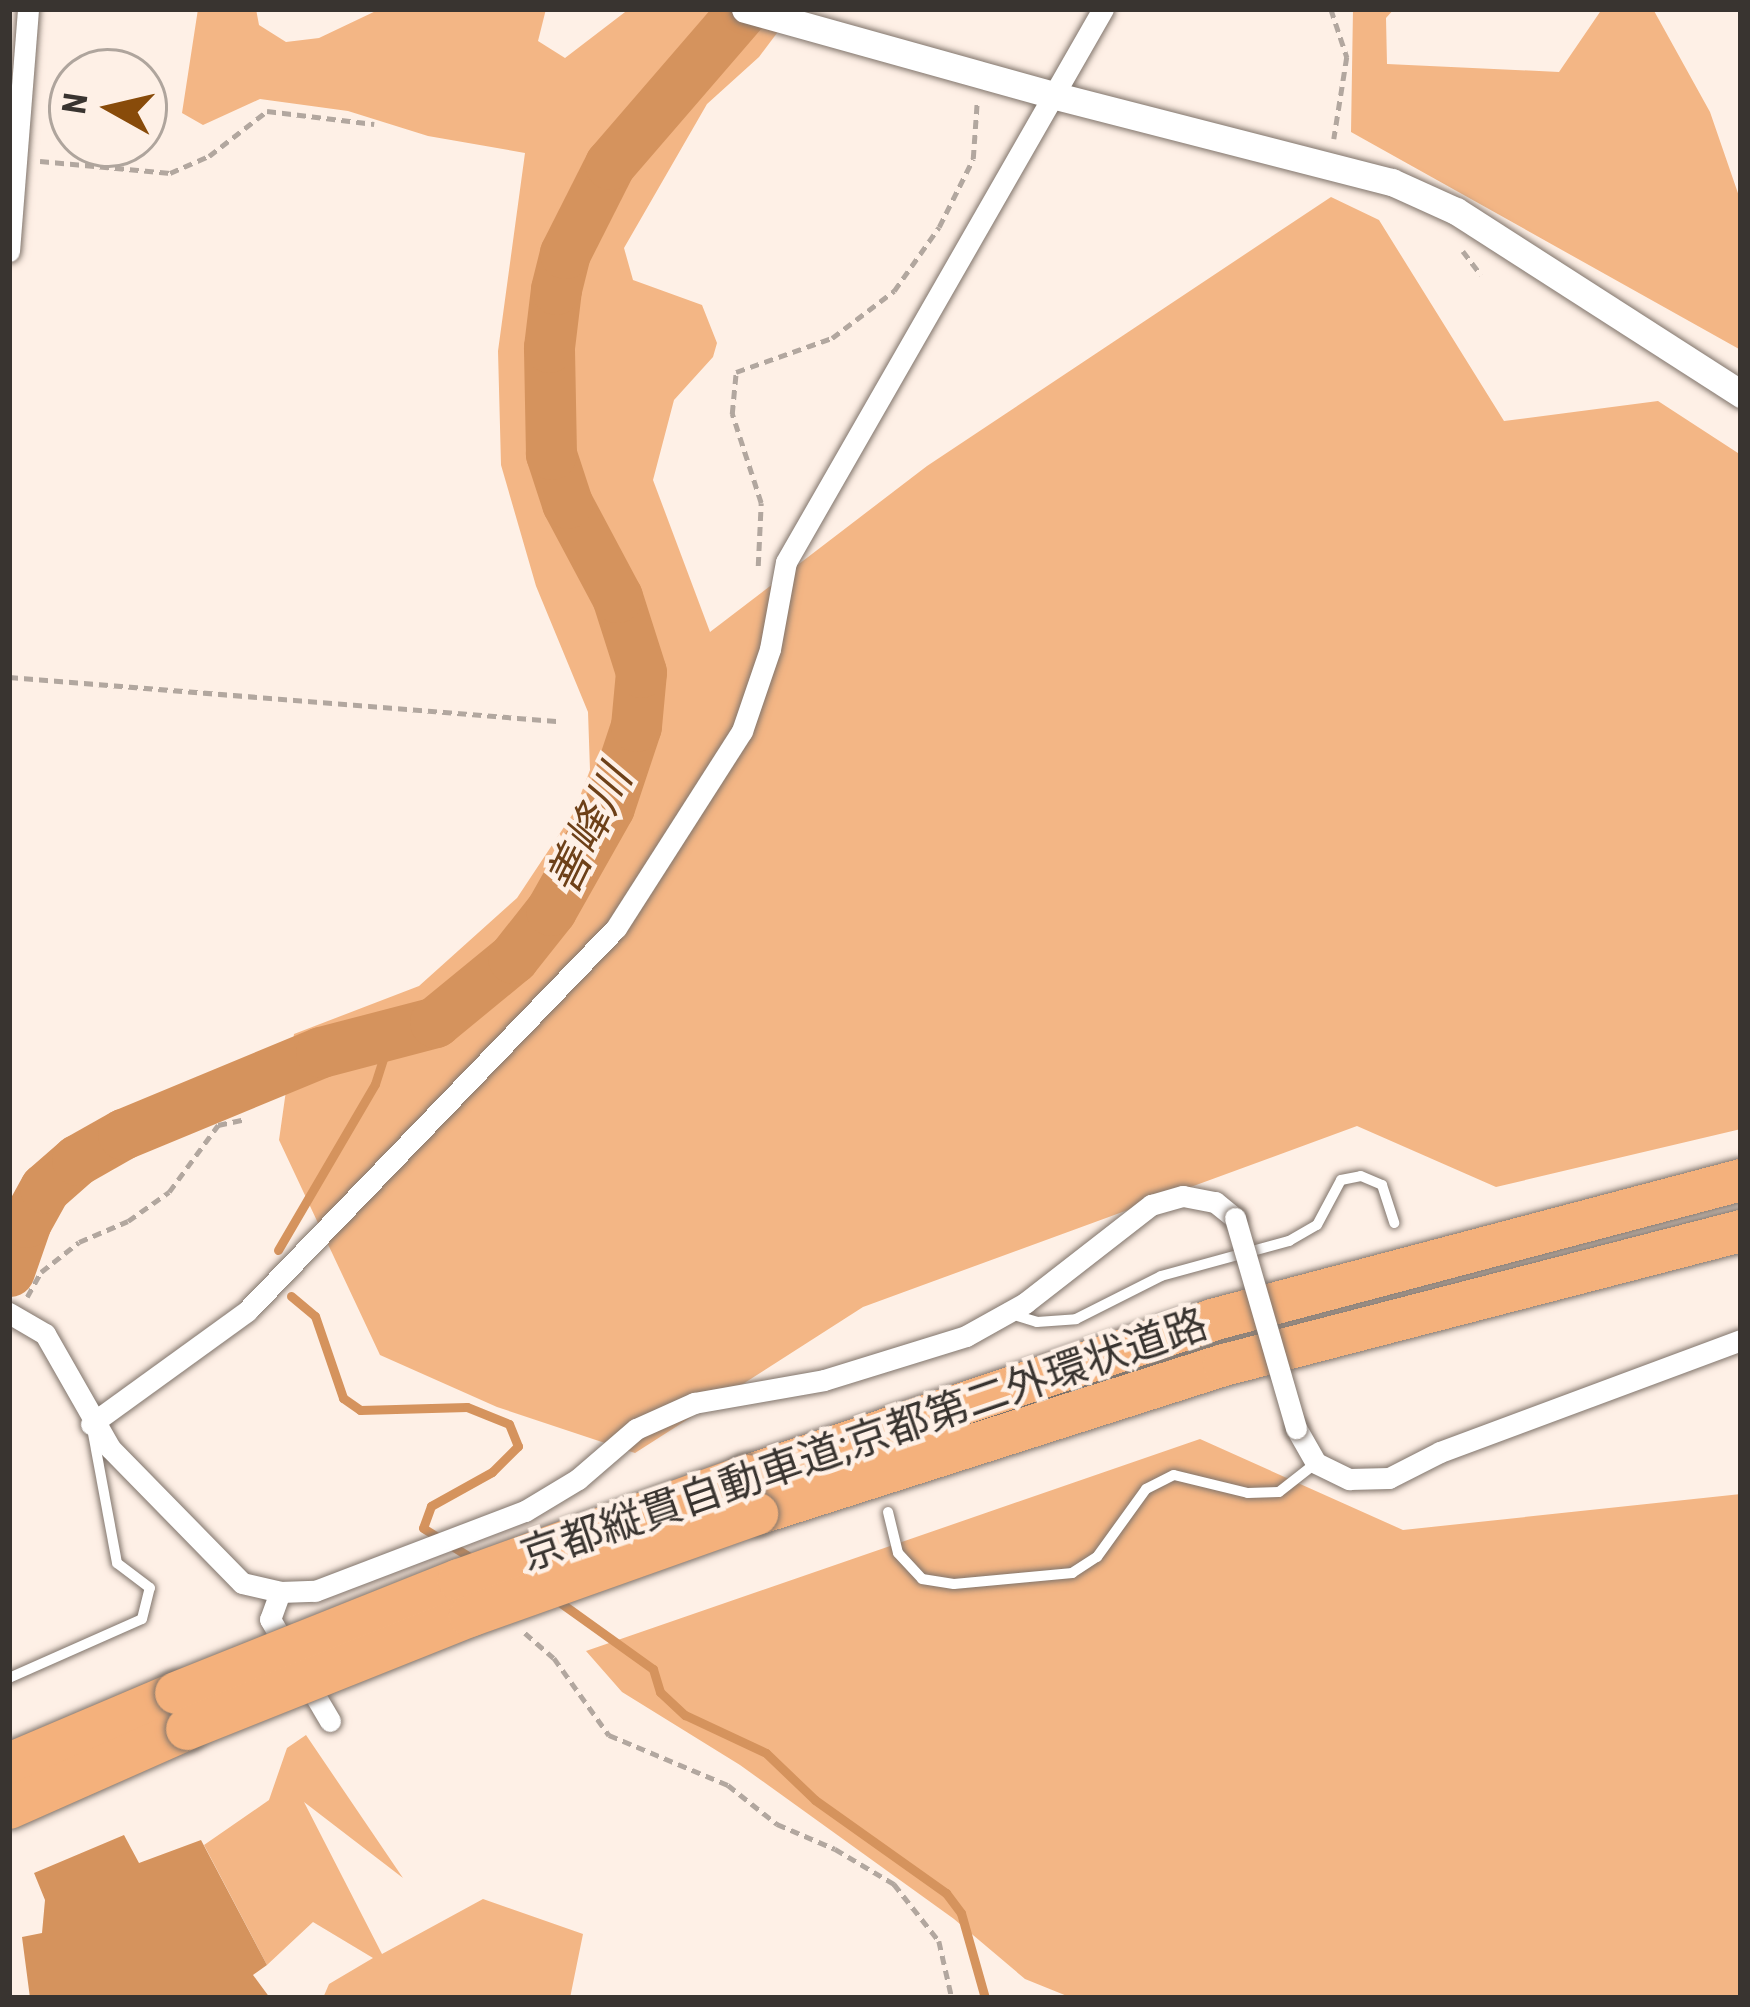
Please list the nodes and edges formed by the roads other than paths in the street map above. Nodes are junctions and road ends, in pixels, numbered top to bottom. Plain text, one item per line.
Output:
1 (28, 9) edge
2 (746, 9) edge
3 (1103, 9) edge
4 (1056, 97) junction
5 (9, 251) edge
6 (1741, 394) edge
7 (1741, 1180) edge
8 (1394, 1223) dead end
9 (1741, 1232) edge
10 (1008, 1312) junction
11 (18, 1317) edge
12 (1741, 1340) edge
13 (91, 1424) junction
14 (1316, 1462) junction
15 (752, 1495) junction
16 (888, 1512) dead end
17 (280, 1592) junction
18 (9, 1678) edge
19 (182, 1711) junction
20 (330, 1721) dead end
21 (9, 1764) edge
22 (9, 1808) edge

1 - 5 street
2 - 4 street
3 - 4 street
4 - 6 street
4 - 13 street
7 - 15 highway, 京都縦貫自動車道;京都第二外環状道路
8 - 10 lane
9 - 15 highway, 京都縦貫自動車道;京都第二外環状道路
10 - 14 street, bridge
10 - 17 street
11 - 13 street
12 - 14 street
13 - 17 street
13 - 18 lane
14 - 16 lane
15 - 19 highway, 京都縦貫自動車道;京都第二外環状道路, bridge
17 - 20 street
19 - 21 highway, 京都縦貫自動車道;京都第二外環状道路
19 - 22 highway, 京都縦貫自動車道;京都第二外環状道路

